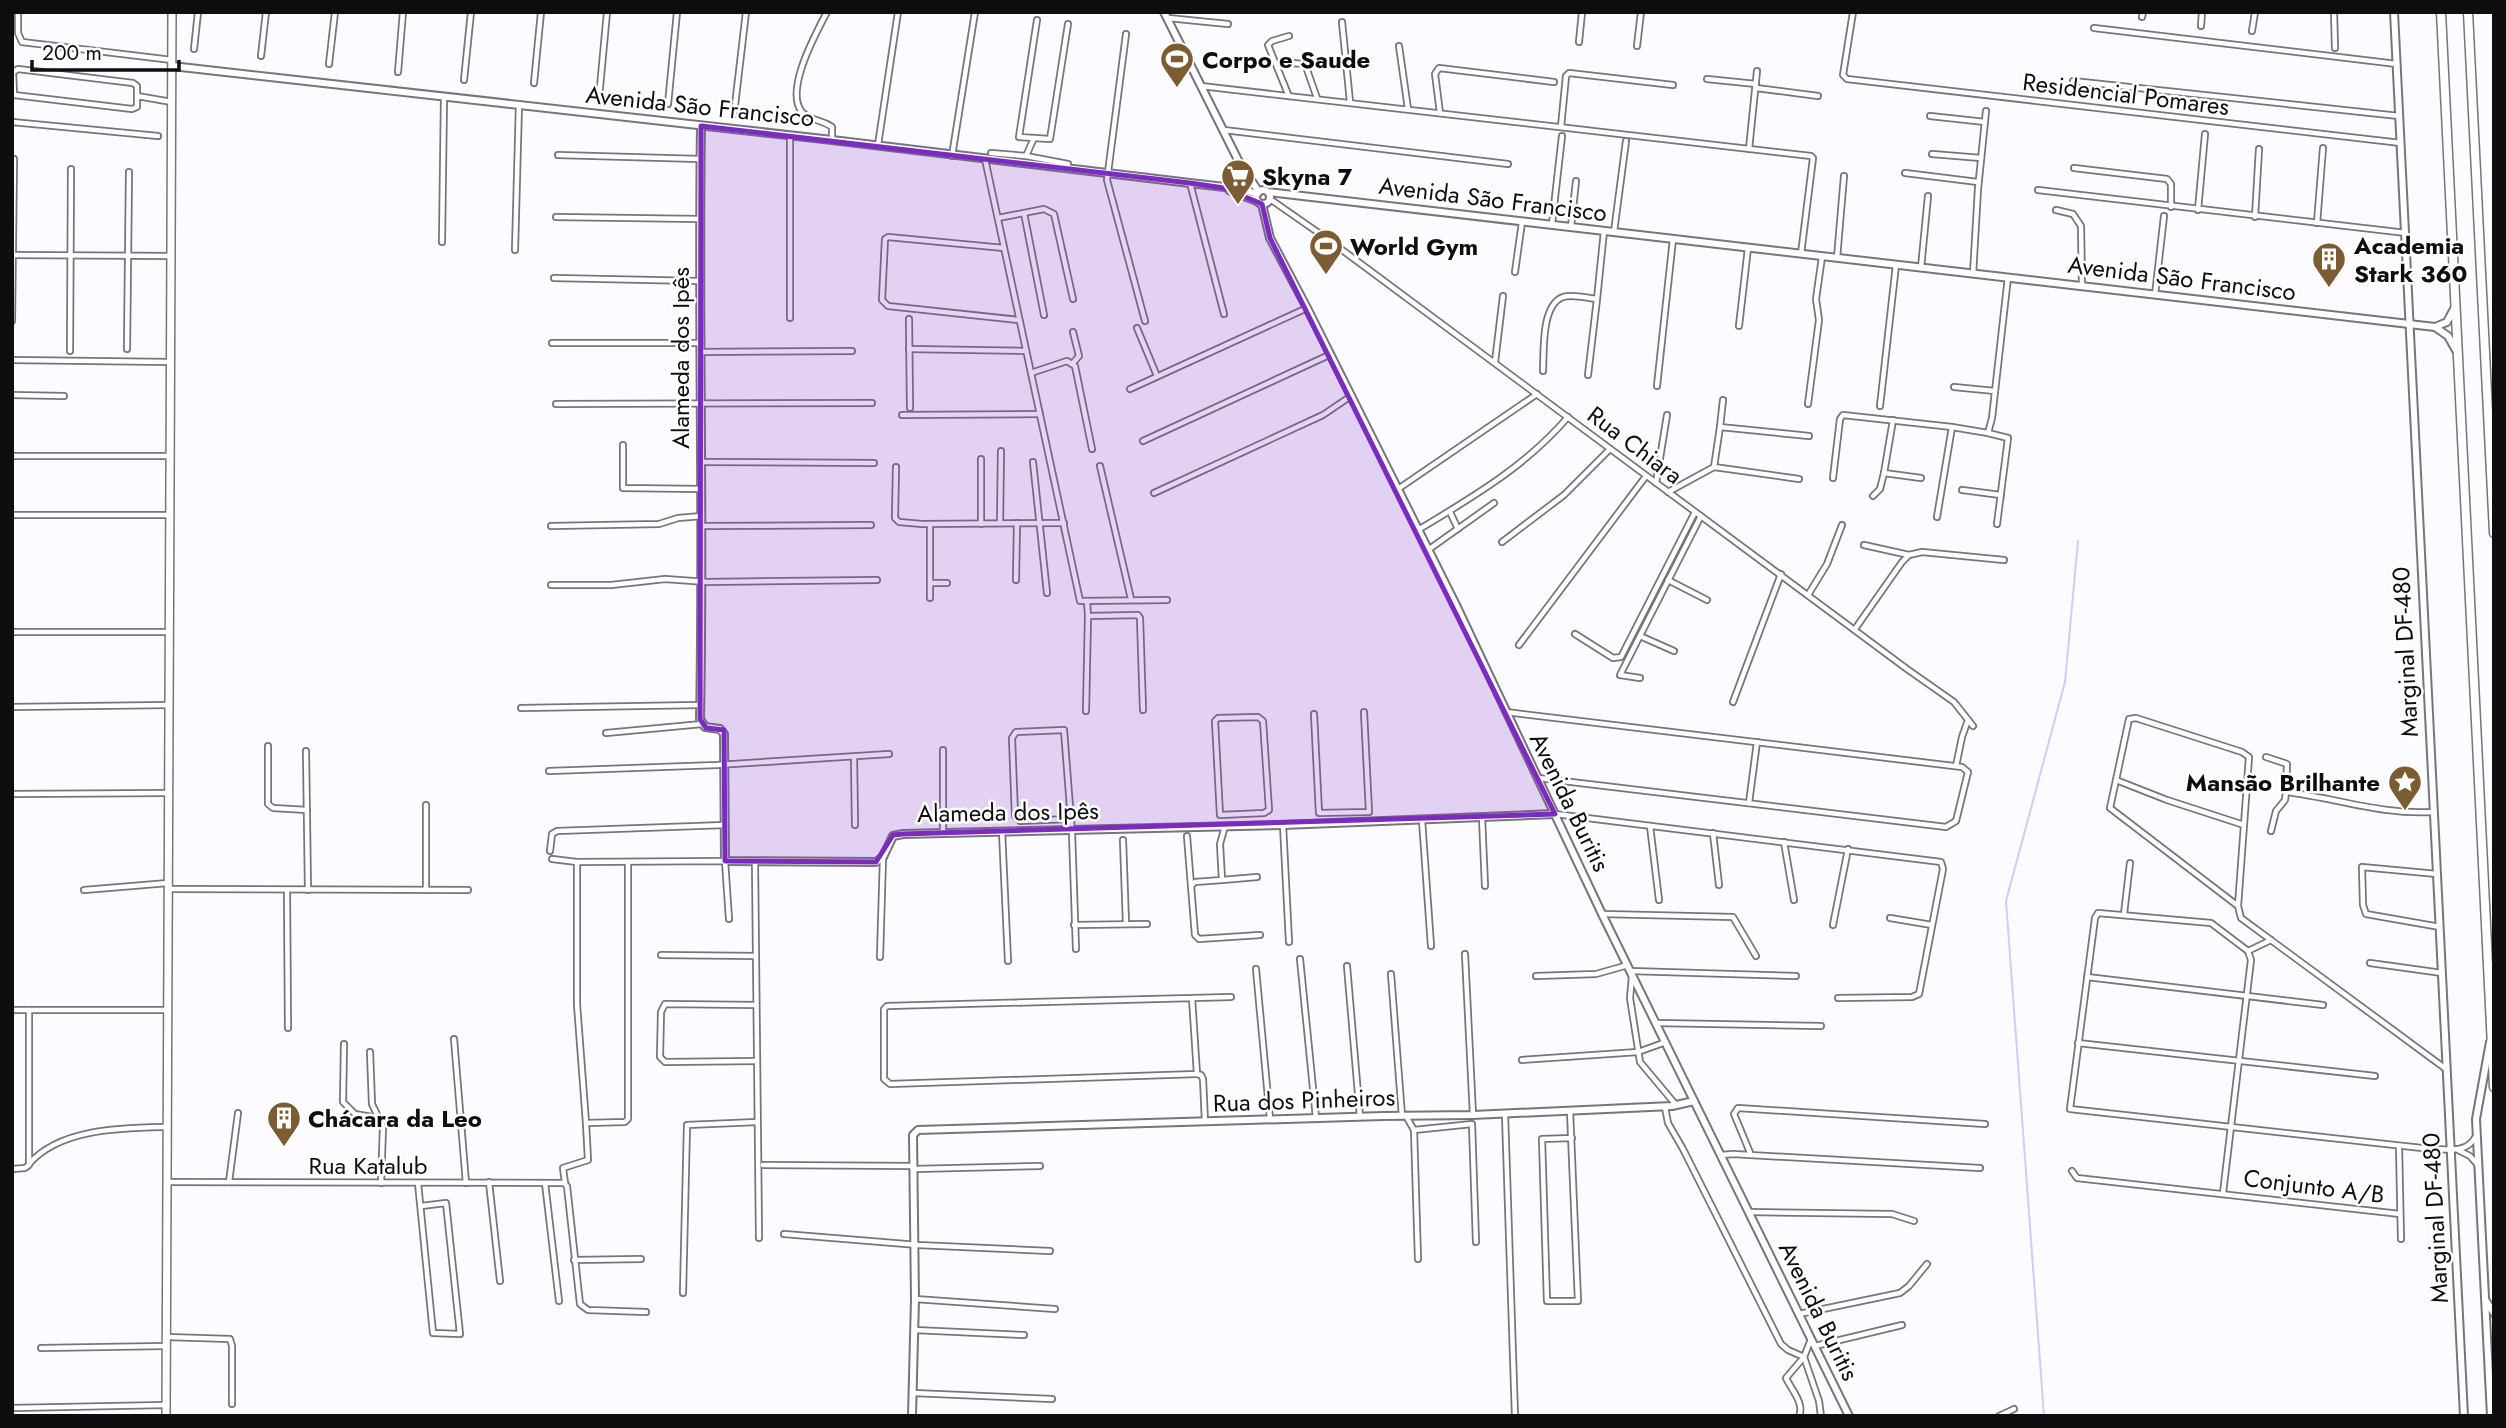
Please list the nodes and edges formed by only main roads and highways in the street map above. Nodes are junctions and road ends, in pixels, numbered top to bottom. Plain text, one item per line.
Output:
1 (172, 12) edge
2 (2441, 12) edge
3 (2468, 12) edge
4 (2494, 533) edge
5 (2494, 1087) edge
6 (166, 1416) edge

1 - 6 main road
2 - 5 main road
3 - 4 main road

